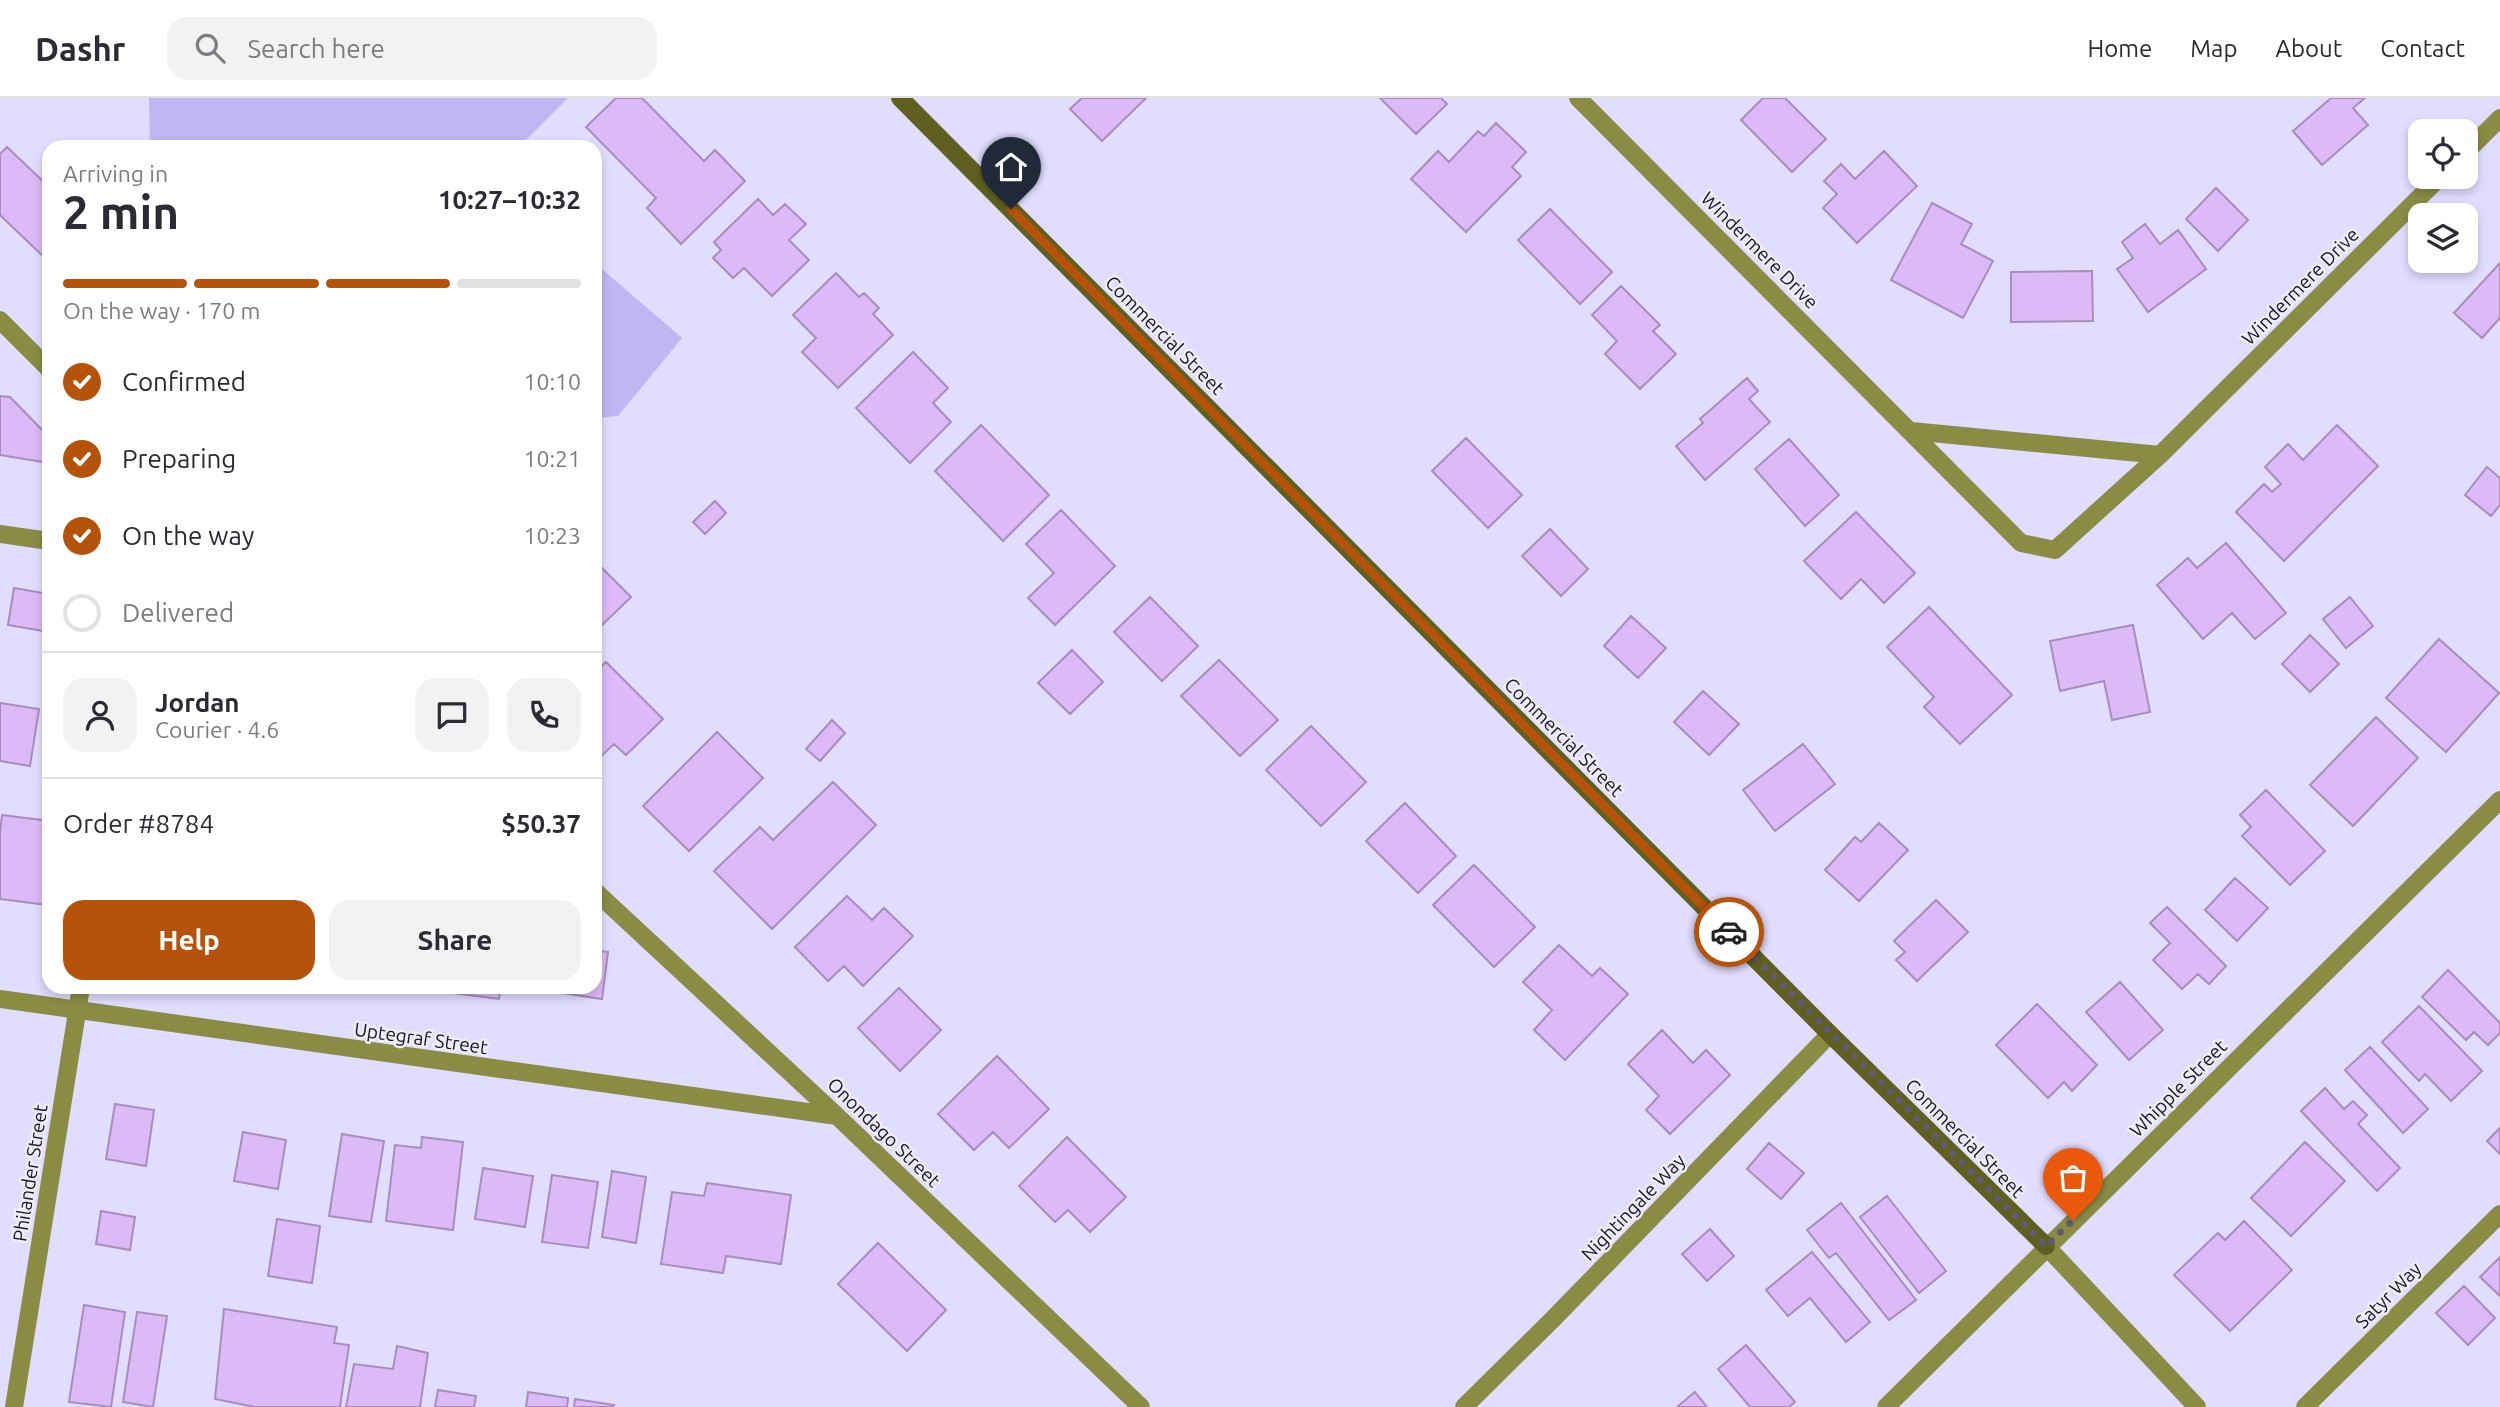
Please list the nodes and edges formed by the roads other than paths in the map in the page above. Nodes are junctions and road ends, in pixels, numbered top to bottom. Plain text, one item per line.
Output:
1 (900, 98) edge
2 (1578, 98) edge
3 (2500, 118) edge
4 (2478, 140) edge
5 (2428, 189) edge
6 (0, 320) edge
7 (42, 362) edge
8 (1911, 431) junction
9 (2160, 455) junction
10 (0, 534) edge
11 (42, 540) edge
12 (2500, 800) edge
13 (602, 898) edge
14 (80, 994) edge
15 (0, 999) edge
16 (78, 1011) junction
17 (1830, 1034) junction
18 (837, 1116) junction
19 (2500, 1214) edge
20 (2046, 1246) junction
21 (14, 1407) edge
22 (1142, 1407) edge
23 (1464, 1407) edge
24 (1886, 1407) edge
25 (2197, 1407) edge
26 (2305, 1407) edge

1 - 17 main road, Commercial Street
2 - 8 street, Windermere Drive
3 - 4 street
5 - 9 street, Windermere Drive
6 - 7 street
8 - 9 street
8 - 9 street, Windermere Drive
10 - 11 street
12 - 20 street, Whipple Street
13 - 18 street, Onondago Street
14 - 16 street, Philander Street
15 - 16 street, Uptegraf Street
16 - 18 street, Uptegraf Street
16 - 21 street, Philander Street
17 - 20 main road, Commercial Street
17 - 23 street, Nightingale Way
18 - 22 street, Onondago Street
19 - 26 street, Satyr Way
20 - 24 street, Whipple Street
20 - 25 street, Commercial Street

